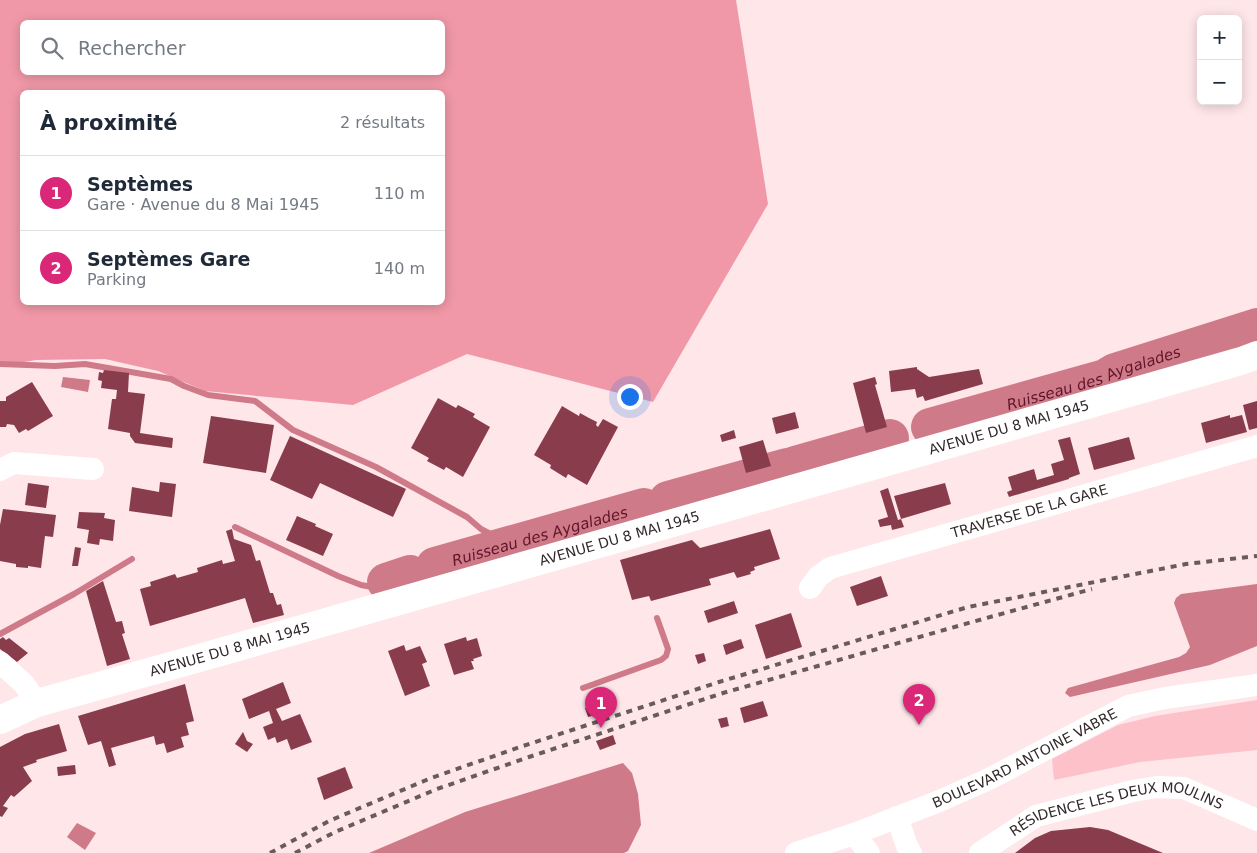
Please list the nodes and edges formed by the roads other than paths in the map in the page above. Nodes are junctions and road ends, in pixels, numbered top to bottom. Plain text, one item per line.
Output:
1 (1252, 359) edge
2 (1257, 446) edge
3 (93, 469) dead end
4 (0, 470) edge
5 (810, 588) dead end
6 (0, 662) edge
7 (1257, 685) edge
8 (37, 703) junction
9 (0, 720) edge
10 (897, 817) junction
11 (1257, 820) edge
12 (854, 834) junction
13 (796, 853) edge
14 (869, 853) edge
15 (911, 853) edge
16 (980, 853) edge

1 - 8 main road, AVENUE DU 8 MAI 1945
2 - 5 street, TRAVERSE DE LA GARE
3 - 4 street
6 - 8 street
7 - 10 street, BOULEVARD ANTOINE VABRE
8 - 9 main road, AVENUE DU 8 MAI 1945
10 - 12 street, BOULEVARD ANTOINE VABRE
10 - 15 street
11 - 16 street, RÉSIDENCE LES DEUX MOULINS
12 - 13 street, BOULEVARD ANTOINE VABRE
12 - 14 street

